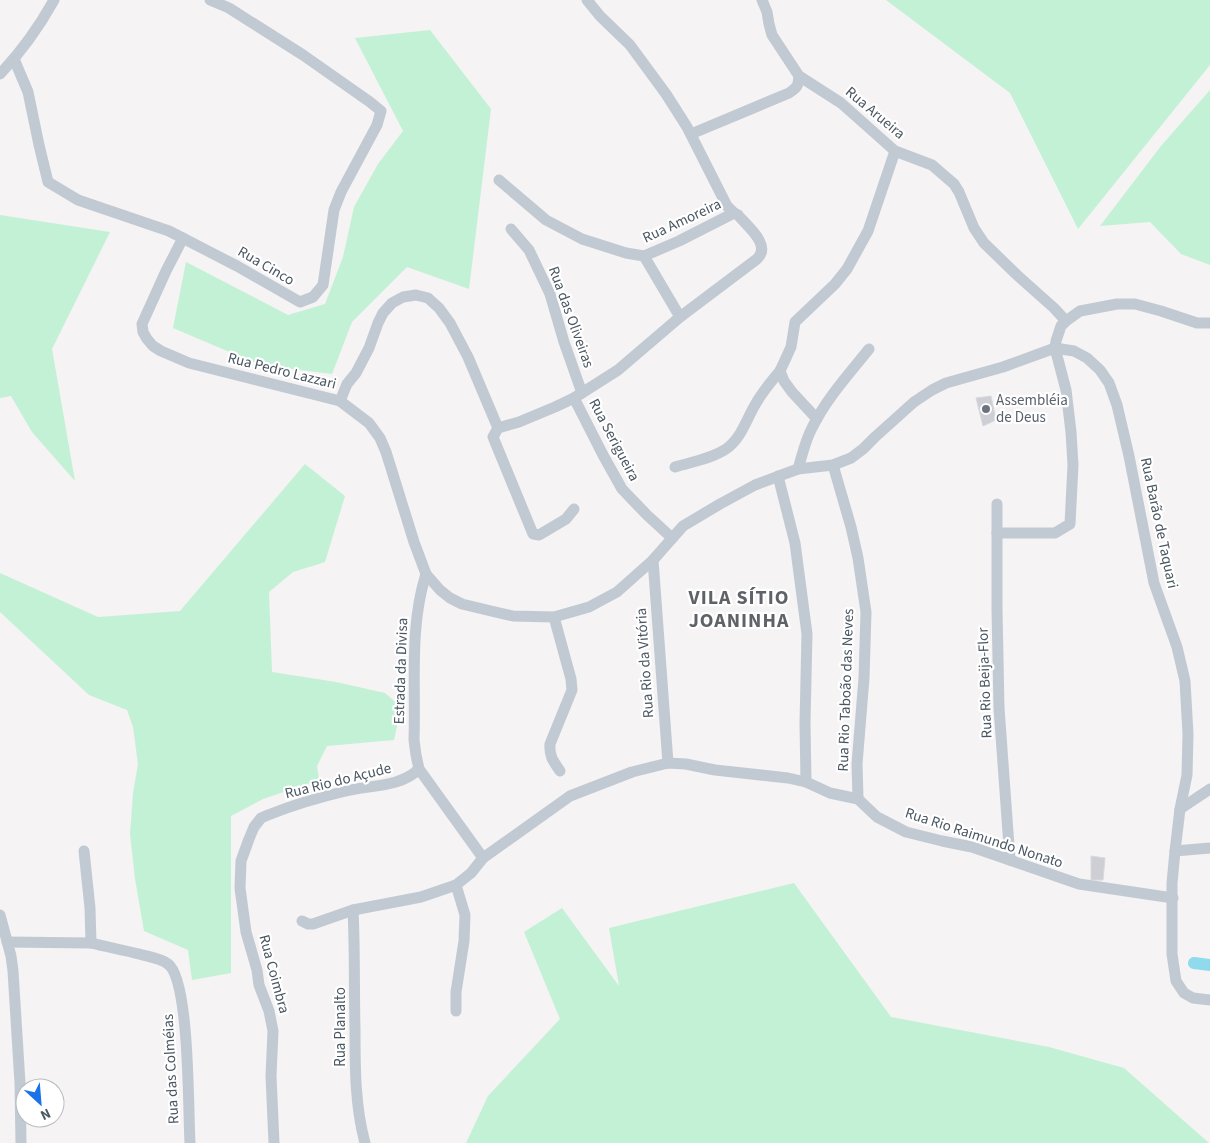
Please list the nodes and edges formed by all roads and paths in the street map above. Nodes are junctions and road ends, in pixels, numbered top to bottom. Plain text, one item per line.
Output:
1 (54, 0) edge
2 (210, 0) edge
3 (587, 0) edge
4 (762, 0) edge
5 (14, 59) junction
6 (0, 74) edge
7 (799, 76) junction
8 (691, 134) junction
9 (895, 150) junction
10 (499, 180) dead end
11 (734, 214) junction
12 (511, 229) dead end
13 (184, 238) junction
14 (644, 256) junction
15 (680, 317) junction
16 (1066, 321) junction
17 (1210, 323) edge
18 (1055, 348) junction
19 (869, 349) dead end
20 (780, 371) junction
21 (578, 395) junction
22 (340, 401) junction
23 (817, 419) junction
24 (498, 428) junction
25 (833, 465) junction
26 (675, 467) dead end
27 (798, 469) junction
28 (778, 476) junction
29 (997, 504) dead end
30 (574, 509) dead end
31 (997, 533) junction
32 (672, 538) junction
33 (653, 560) junction
34 (426, 574) junction
35 (554, 617) junction
36 (668, 764) junction
37 (419, 769) junction
38 (560, 771) dead end
39 (806, 782) junction
40 (1210, 788) edge
41 (858, 799) junction
42 (1180, 809) junction
43 (261, 818) joint
44 (1210, 848) edge
45 (1175, 851) junction
46 (84, 852) dead end
47 (483, 858) junction
48 (1010, 860) junction
49 (456, 885) junction
50 (1173, 898) junction
51 (353, 910) junction
52 (0, 914) edge
53 (302, 921) dead end
54 (7, 942) junction
55 (91, 943) junction
56 (1210, 1000) edge
57 (456, 1011) dead end
58 (21, 1143) edge
59 (190, 1143) edge
60 (274, 1143) edge
61 (365, 1143) edge

1 - 5 street
2 - 13 street, Rua Cinco
3 - 8 street
4 - 7 street, Rua Arueira
5 - 6 street
5 - 13 street, Rua Cinco
7 - 8 street
7 - 9 street, Rua Arueira
8 - 11 street
9 - 16 street, Rua Arueira
9 - 20 street
10 - 14 street
11 - 14 street, Rua Amoreira
11 - 15 street
12 - 21 street, Rua das Oliveiras
13 - 22 street, Rua Pedro Lazzari
14 - 15 street
15 - 21 street
16 - 17 street
16 - 18 street
18 - 25 street
18 - 31 street
18 - 42 street, Rua Barão de Taquari
19 - 23 street
20 - 23 street
20 - 26 street
21 - 24 street
21 - 32 street, Rua Serigueira
22 - 24 street
22 - 34 street, Rua Pedro Lazzari
23 - 27 street
24 - 30 street
25 - 27 street
25 - 41 street, Rua Rio Taboão das Neves
27 - 28 street
28 - 32 street
28 - 39 street
29 - 31 street, Rua Rio Beija-Flor
31 - 48 street, Rua Rio Beija-Flor
32 - 33 street
33 - 35 street
33 - 36 street, Rua Rio da Vitória
34 - 35 street
34 - 37 street, Estrada da Divisa
35 - 38 street
36 - 39 street
36 - 47 street
37 - 43 street, Rua Rio do Açude
37 - 47 street
39 - 41 street
40 - 42 street
41 - 48 street, Rua Rio Raimundo Nonato
42 - 45 street, Rua Barão de Taquari
43 - 60 street, Rua Coimbra
44 - 45 street
45 - 50 street, Rua Barão de Taquari
46 - 55 street
47 - 49 street
48 - 50 street, Rua Rio Raimundo Nonato
49 - 51 street
49 - 57 street
50 - 56 street, Rua Barão de Taquari
51 - 53 street
51 - 61 street, Rua Planalto
52 - 54 street
54 - 55 street
54 - 58 street
55 - 59 street, Rua das Colméias

